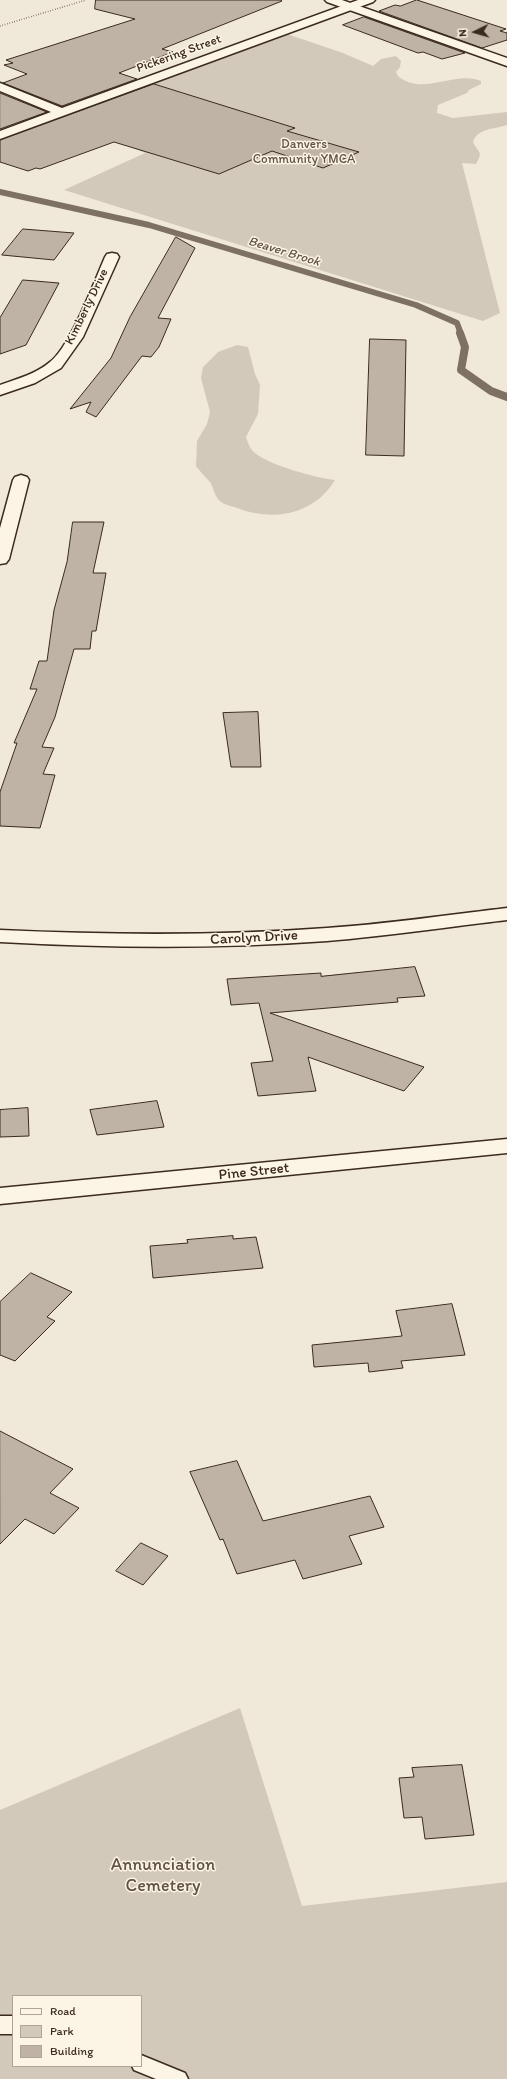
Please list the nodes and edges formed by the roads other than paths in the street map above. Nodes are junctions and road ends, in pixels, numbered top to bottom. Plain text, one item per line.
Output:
1 (331, 0) edge
2 (369, 0) edge
3 (350, 7) junction
4 (507, 62) edge
5 (0, 87) edge
6 (61, 112) junction
7 (0, 134) edge
8 (112, 257) dead end
9 (0, 390) edge
10 (21, 480) dead end
11 (0, 559) edge
12 (507, 914) edge
13 (0, 936) edge
14 (507, 1146) edge
15 (0, 1196) edge
16 (0, 2025) edge
17 (12, 2025) edge
18 (142, 2064) edge
19 (178, 2079) edge

1 - 3 street
2 - 3 street, Pickering Street
3 - 4 street
3 - 6 street, Pickering Street
5 - 6 street
6 - 7 street, Pickering Street
8 - 9 street, Kimberly Drive
10 - 11 street
12 - 13 street, Carolyn Drive
14 - 15 street, Pine Street
16 - 17 lane
18 - 19 lane

